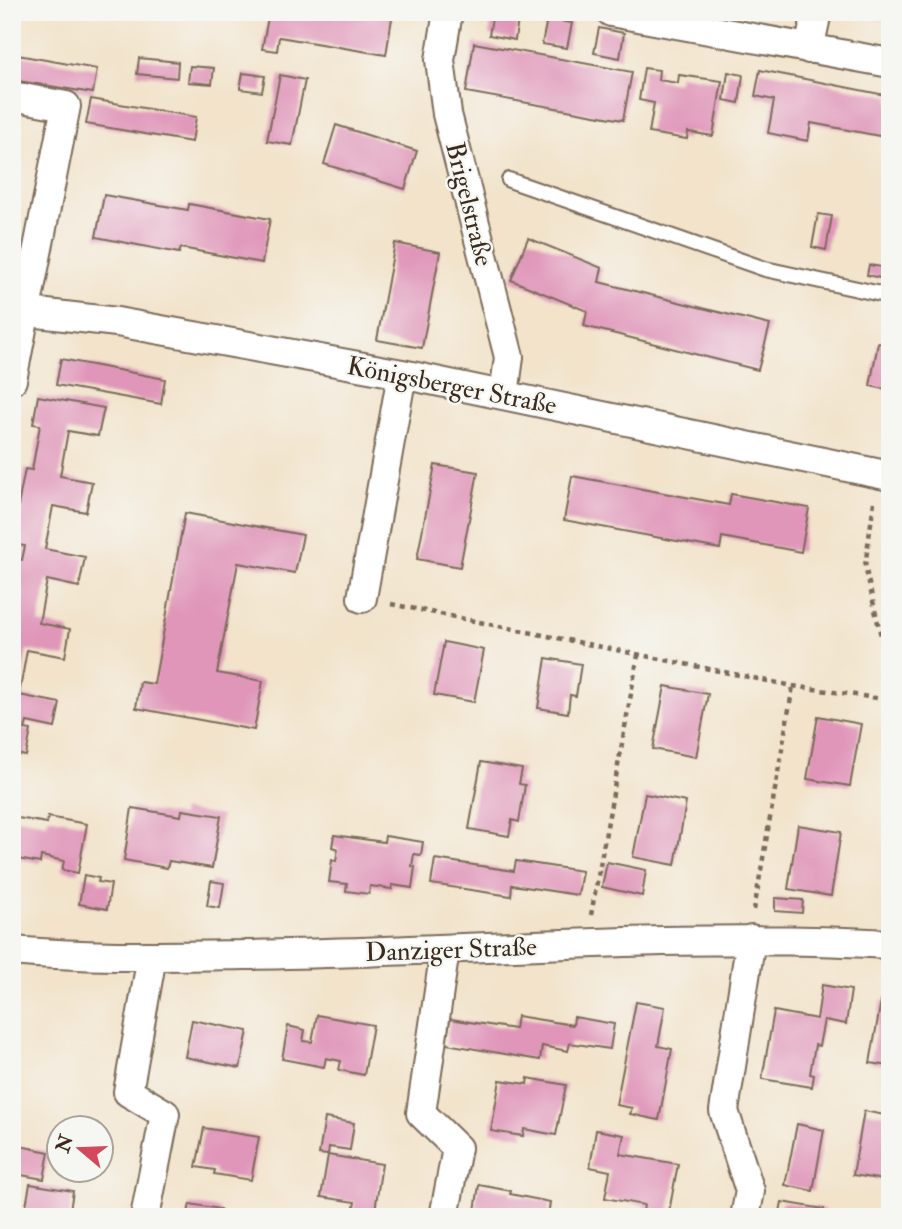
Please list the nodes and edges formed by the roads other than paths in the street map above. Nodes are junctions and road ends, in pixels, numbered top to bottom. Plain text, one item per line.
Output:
1 (447, 12) edge
2 (611, 12) edge
3 (817, 12) edge
4 (809, 49) junction
5 (890, 63) edge
6 (12, 96) edge
7 (509, 180) dead end
8 (890, 296) edge
9 (19, 310) edge
10 (402, 374) junction
11 (12, 380) edge
12 (504, 395) junction
13 (884, 475) edge
14 (362, 598) road end
15 (751, 939) junction
16 (890, 944) edge
17 (445, 950) junction
18 (12, 951) edge
19 (152, 956) junction
20 (145, 1217) edge
21 (443, 1217) edge
22 (745, 1217) edge

1 - 12 street, Brigelstraße
2 - 4 street
3 - 4 street
4 - 5 street
6 - 9 street
7 - 8 lane
9 - 10 street, Königsberger Straße
9 - 11 street
10 - 12 street, Königsberger Straße
10 - 14 street
12 - 13 street, Königsberger Straße
15 - 16 street, Danziger Straße
15 - 17 street, Danziger Straße
15 - 22 street
17 - 19 street, Danziger Straße
17 - 21 street
18 - 19 street, Danziger Straße
19 - 20 street

